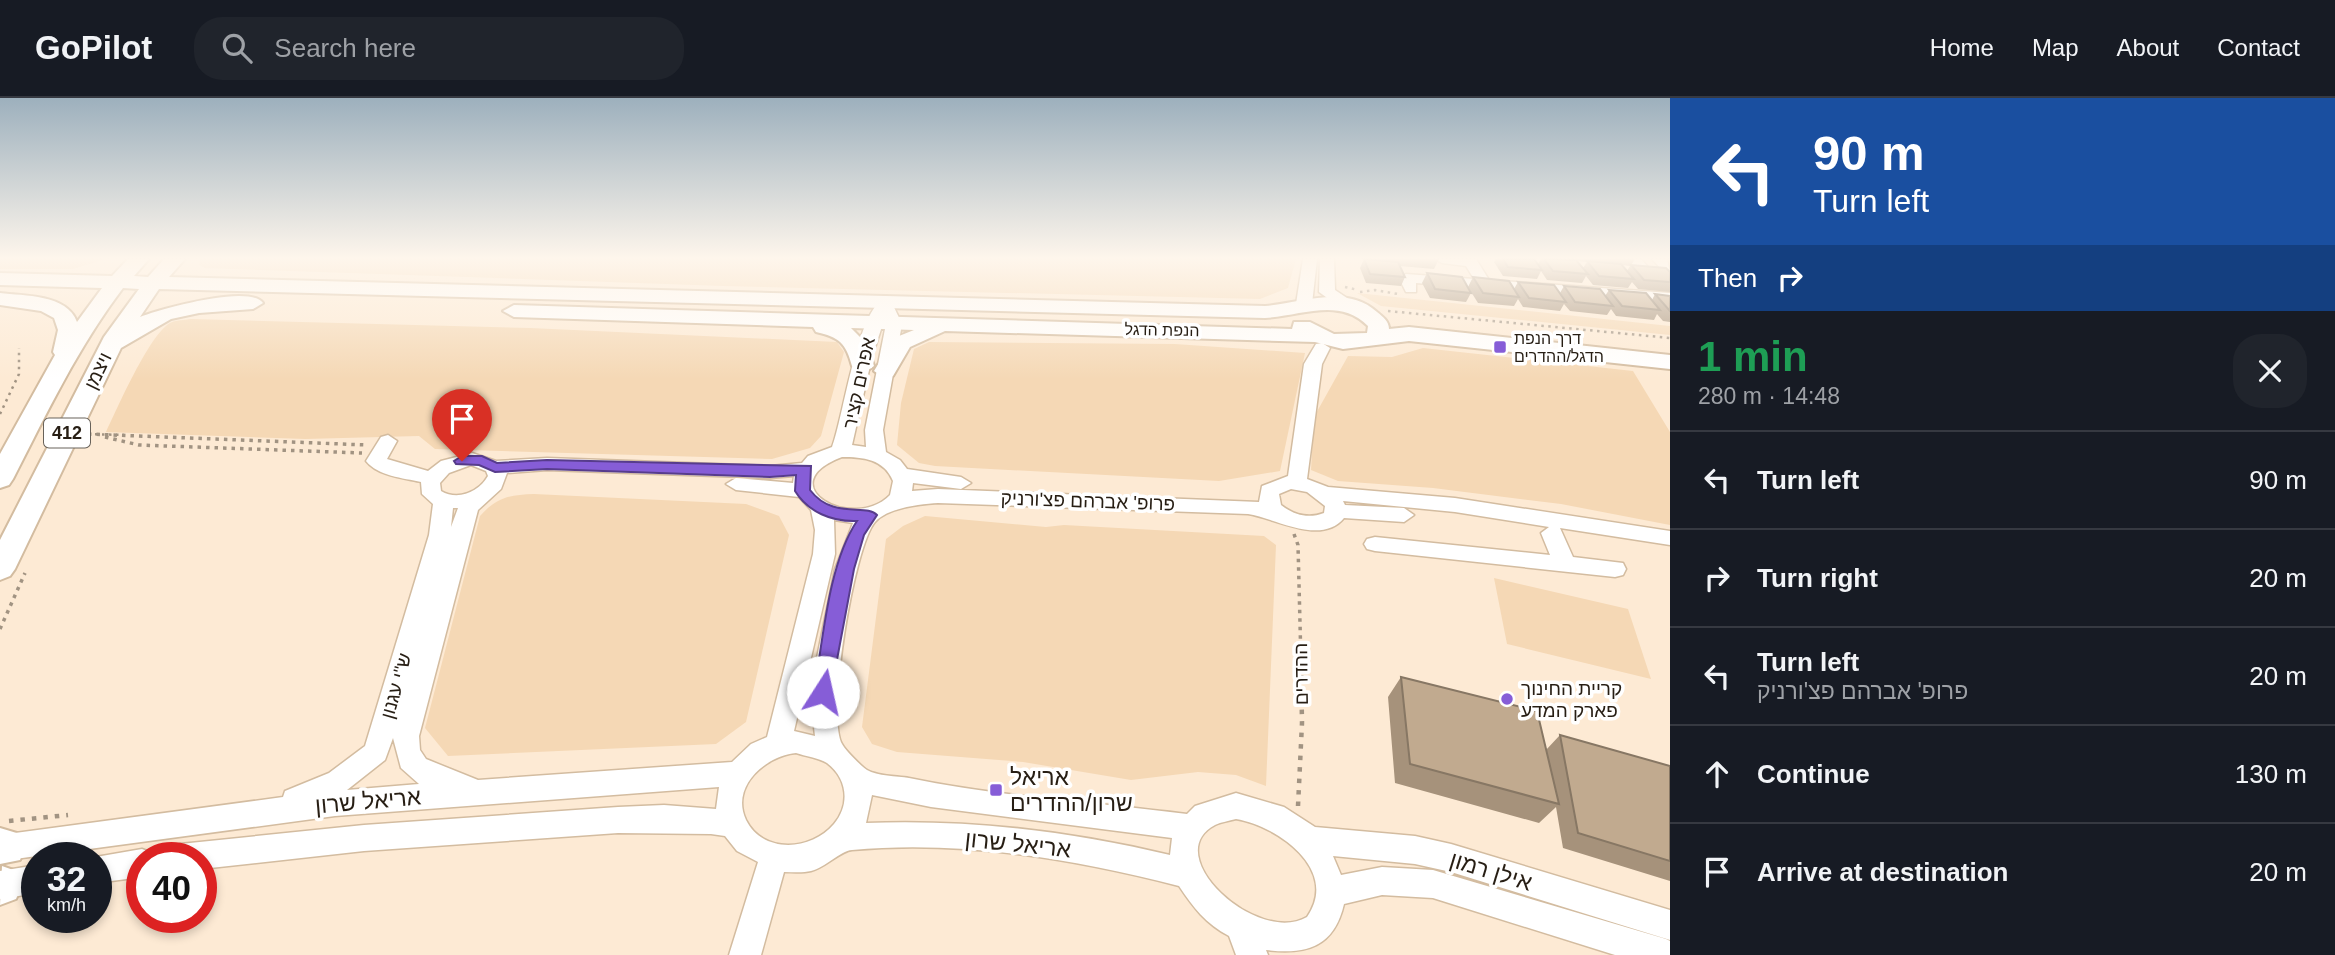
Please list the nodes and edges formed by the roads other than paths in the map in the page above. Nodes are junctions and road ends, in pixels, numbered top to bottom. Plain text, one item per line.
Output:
1 (7, 299) edge
2 (104, 299) edge
3 (142, 299) edge
4 (234, 299) edge
5 (353, 299) edge
6 (570, 299) edge
7 (1302, 299) edge
8 (1344, 299) edge
9 (885, 304) junction
10 (1363, 306) junction
11 (1300, 307) junction
12 (780, 321) junction
13 (872, 323) junction
14 (894, 324) junction
15 (976, 327) junction
16 (1377, 337) junction
17 (1320, 342) junction
18 (1670, 345) edge
19 (106, 354) junction
20 (1670, 362) edge
21 (62, 364) junction
22 (863, 366) junction
23 (885, 371) junction
24 (385, 447) road end
25 (840, 452) junction
26 (877, 455) junction
27 (806, 469) junction
28 (496, 474) junction
29 (902, 475) junction
30 (432, 478) junction
31 (1298, 478) dead end
32 (0, 479) edge
33 (802, 491) junction
34 (476, 498) junction
35 (898, 499) junction
36 (444, 501) junction
37 (1330, 502) junction
38 (1278, 509) junction
39 (821, 510) junction
40 (869, 515) junction
41 (1552, 533) junction
42 (1670, 538) edge
43 (1375, 544) dead end
44 (1670, 552) edge
45 (1565, 563) junction
46 (0, 569) edge
47 (1615, 569) dead end
48 (779, 744) junction
49 (829, 749) junction
50 (737, 773) junction
51 (858, 780) junction
52 (486, 791) junction
53 (270, 810) junction
54 (734, 825) junction
55 (1191, 827) junction
56 (1302, 835) junction
57 (845, 837) junction
58 (217, 853) edge
59 (774, 857) junction
60 (6, 868) edge
61 (1188, 874) junction
62 (1331, 892) junction
63 (1670, 925) edge
64 (1247, 942) edge
65 (1308, 943) edge
66 (746, 955) edge
67 (1666, 955) edge

1 - 21 main road
2 - 21 main road, ויצמן / 412
3 - 19 main road, ויצמן / 412
4 - 19 main road
5 - 12 main road, הנפת הדגל
6 - 9 main road, הנפת הדגל
7 - 11 street
8 - 10 street
9 - 11 main road, הנפת הדגל
9 - 13 street, אפרים קציר
9 - 14 street, אפרים קציר
10 - 11 main road, הנפת הדגל
10 - 16 main road
10 - 18 main road
11 - 17 main road
12 - 13 main road, הנפת הדגל
12 - 22 main road
13 - 14 main road, הנפת הדגל
13 - 22 street, אפרים קציר
14 - 15 main road, הנפת הדגל
14 - 23 street, אפרים קציר
15 - 17 main road, הנפת הדגל
15 - 23 main road
16 - 17 main road, הנפת הדגל
16 - 20 main road
17 - 31 street
19 - 46 main road, ויצמן / 412
21 - 32 main road, ויצמן / 412
22 - 25 street, אפרים קציר
23 - 26 street, אפרים קציר
24 - 30 street
25 - 26 street
25 - 27 street
26 - 29 street
27 - 28 street
27 - 33 street
28 - 30 street
28 - 33 street
28 - 34 street
29 - 35 street
29 - 38 street, פרופ' אברהם פצ'ורניק
30 - 36 street
33 - 39 street
34 - 36 street
34 - 52 street, ש"י עגנון
35 - 38 street, פרופ' אברהם פצ'ורניק
35 - 40 street
36 - 53 street, ש"י עגנון
37 - 38 street
37 - 38 street
37 - 41 street
37 - 42 street
39 - 40 street
39 - 48 street
40 - 49 street
41 - 44 street
41 - 45 street
43 - 45 street
45 - 47 street
48 - 49 street
48 - 50 street
49 - 51 street
50 - 52 street, אריאל שרון
50 - 54 street
51 - 55 street, אריאל שרון
51 - 57 street
52 - 53 street, אריאל שרון
53 - 60 street, אריאל שרון
54 - 58 street, אריאל שרון
54 - 59 street
55 - 56 street
55 - 61 street
56 - 62 street
56 - 63 street, אילן רמון
57 - 59 street
57 - 61 street, אריאל שרון
59 - 66 street
61 - 64 street
62 - 65 street
62 - 67 street, אילן רמון
64 - 65 street

